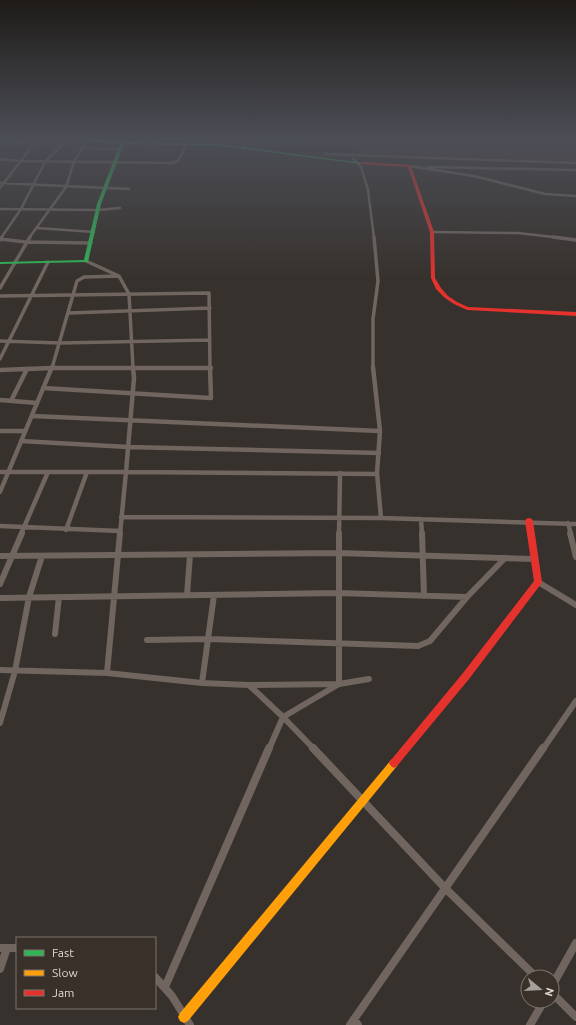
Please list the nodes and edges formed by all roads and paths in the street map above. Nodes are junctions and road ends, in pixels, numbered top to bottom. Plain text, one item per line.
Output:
1 (33, 185) joint
2 (106, 185) edge
3 (366, 185) edge
4 (416, 185) edge
5 (509, 185) edge
6 (66, 187) junction
7 (105, 189) junction
8 (130, 189) dead end
9 (576, 196) edge
10 (120, 208) dead end
11 (0, 209) edge
12 (21, 209) junction
13 (51, 210) junction
14 (98, 210) junction
15 (37, 228) junction
16 (94, 232) junction
17 (432, 232) junction
18 (0, 239) edge
19 (576, 240) edge
20 (26, 242) junction
21 (91, 243) junction
22 (86, 261) junction
23 (48, 262) junction
24 (0, 263) edge
25 (16, 263) junction
26 (119, 276) junction
27 (0, 288) edge
28 (129, 294) junction
29 (0, 296) edge
30 (73, 296) junction
31 (30, 297) junction
32 (210, 308) junction
33 (130, 312) junction
34 (69, 313) junction
35 (576, 314) edge
36 (210, 340) junction
37 (0, 341) edge
38 (8, 341) junction
39 (132, 341) junction
40 (60, 343) junction
41 (0, 359) edge
42 (133, 367) junction
43 (52, 368) junction
44 (211, 368) junction
45 (27, 369) junction
46 (0, 370) edge
47 (43, 388) junction
48 (133, 393) junction
49 (0, 400) edge
50 (11, 401) junction
51 (37, 403) junction
52 (32, 416) junction
53 (130, 420) junction
54 (0, 431) edge
55 (25, 431) junction
56 (380, 431) junction
57 (21, 441) junction
58 (128, 447) junction
59 (379, 453) junction
60 (0, 472) edge
61 (8, 472) junction
62 (48, 472) junction
63 (88, 472) junction
64 (126, 472) junction
65 (340, 473) junction
66 (377, 474) junction
67 (0, 492) edge
68 (121, 517) junction
69 (339, 518) junction
70 (381, 518) junction
71 (421, 519) junction
72 (529, 522) junction
73 (568, 523) junction
74 (576, 524) edge
75 (0, 526) edge
76 (24, 526) junction
77 (66, 530) junction
78 (120, 531) junction
79 (338, 553) junction
80 (190, 555) junction
81 (422, 555) junction
82 (0, 556) edge
83 (12, 556) junction
84 (42, 556) junction
85 (117, 556) junction
86 (576, 557) edge
87 (505, 558) junction
88 (534, 558) junction
89 (538, 582) junction
90 (0, 584) edge
91 (338, 593) junction
92 (187, 595) junction
93 (214, 595) junction
94 (113, 596) junction
95 (424, 596) junction
96 (29, 597) junction
97 (59, 597) junction
98 (467, 597) junction
99 (0, 598) edge
100 (576, 605) edge
101 (55, 634) dead end
102 (208, 639) junction
103 (147, 640) dead end
104 (339, 642) junction
105 (0, 670) edge
106 (15, 670) junction
107 (107, 673) junction
108 (369, 679) dead end
109 (202, 683) junction
110 (340, 684) junction
111 (249, 685) junction
112 (576, 701) edge
113 (283, 717) junction
114 (0, 723) edge
115 (364, 799) junction
116 (445, 888) junction
117 (576, 943) edge
118 (3, 948) edge
119 (16, 948) edge
120 (0, 969) edge
121 (528, 969) edge
122 (560, 972) edge
123 (156, 978) edge
124 (165, 987) junction
125 (560, 1001) edge
126 (539, 1009) edge
127 (184, 1017) junction
128 (576, 1017) edge
129 (354, 1023) edge
130 (190, 1025) edge
131 (530, 1025) edge

1 - 6 street
1 - 12 street
2 - 7 street
3 - 56 street
4 - 17 street
5 - 9 street
6 - 7 street
6 - 13 street
7 - 8 street
7 - 14 street
10 - 14 street
11 - 12 street
12 - 13 street
12 - 18 street
13 - 14 street
13 - 15 street
14 - 16 street
15 - 16 street
15 - 20 street
16 - 21 street
17 - 19 street
17 - 35 street
18 - 20 street
20 - 21 street
20 - 25 street
21 - 22 street
22 - 23 street
22 - 26 street
23 - 25 street
23 - 31 street
24 - 25 street
25 - 27 street
26 - 28 street
26 - 30 street
28 - 30 street
28 - 32 street
28 - 33 street
29 - 31 street
30 - 31 street
30 - 34 street
31 - 38 street
32 - 33 street
32 - 36 street
33 - 34 street
33 - 39 street
34 - 40 street
36 - 39 street
36 - 44 street
37 - 38 street
38 - 40 street
38 - 41 street
39 - 40 street
39 - 42 street
40 - 43 street
42 - 43 street
42 - 44 street
42 - 48 street
43 - 45 street
43 - 47 street
44 - 48 street
45 - 46 street
45 - 50 street
47 - 48 street
47 - 51 street
48 - 53 street
49 - 50 street
50 - 51 street
51 - 52 street
52 - 53 street
52 - 55 street
53 - 56 street
53 - 58 street
54 - 55 street
55 - 57 street
56 - 59 street
57 - 58 street
57 - 61 street
58 - 59 street
58 - 64 street
59 - 66 street
60 - 61 street
61 - 62 street
61 - 67 street
62 - 63 street
62 - 76 street
63 - 64 street
63 - 77 street
64 - 65 street
64 - 68 street
65 - 66 street
65 - 69 street
66 - 70 street
68 - 69 street
68 - 78 street
69 - 70 street
69 - 79 street
70 - 71 street
71 - 72 street
71 - 81 street
72 - 73 street
72 - 88 street
73 - 74 street
73 - 86 street
75 - 76 street
76 - 77 street
76 - 83 street
77 - 78 street
78 - 85 street
79 - 80 street
79 - 81 street
79 - 91 street
80 - 85 street
80 - 92 street
81 - 87 street
81 - 95 street
82 - 83 street
83 - 84 street
83 - 90 street
84 - 85 street
84 - 96 street
85 - 94 street
87 - 88 street
87 - 98 street
88 - 89 street
89 - 100 street
89 - 115 street
91 - 93 street
91 - 95 street
91 - 104 street
92 - 93 street
92 - 94 street
93 - 102 street
94 - 97 street
94 - 107 street
95 - 98 street
96 - 97 street
96 - 99 street
96 - 106 street
97 - 101 street
98 - 104 street
102 - 103 street
102 - 104 street
102 - 109 street
104 - 110 street
105 - 106 street
106 - 107 street
106 - 114 street
107 - 109 street
108 - 110 street
109 - 111 street
110 - 111 street
110 - 113 street
111 - 113 street
112 - 116 street
113 - 115 street
113 - 124 street
115 - 116 street
115 - 127 street
116 - 121 street
116 - 129 street
117 - 122 street
118 - 119 street
118 - 120 street
123 - 124 street
124 - 127 street
125 - 128 street
126 - 131 street
127 - 130 street

